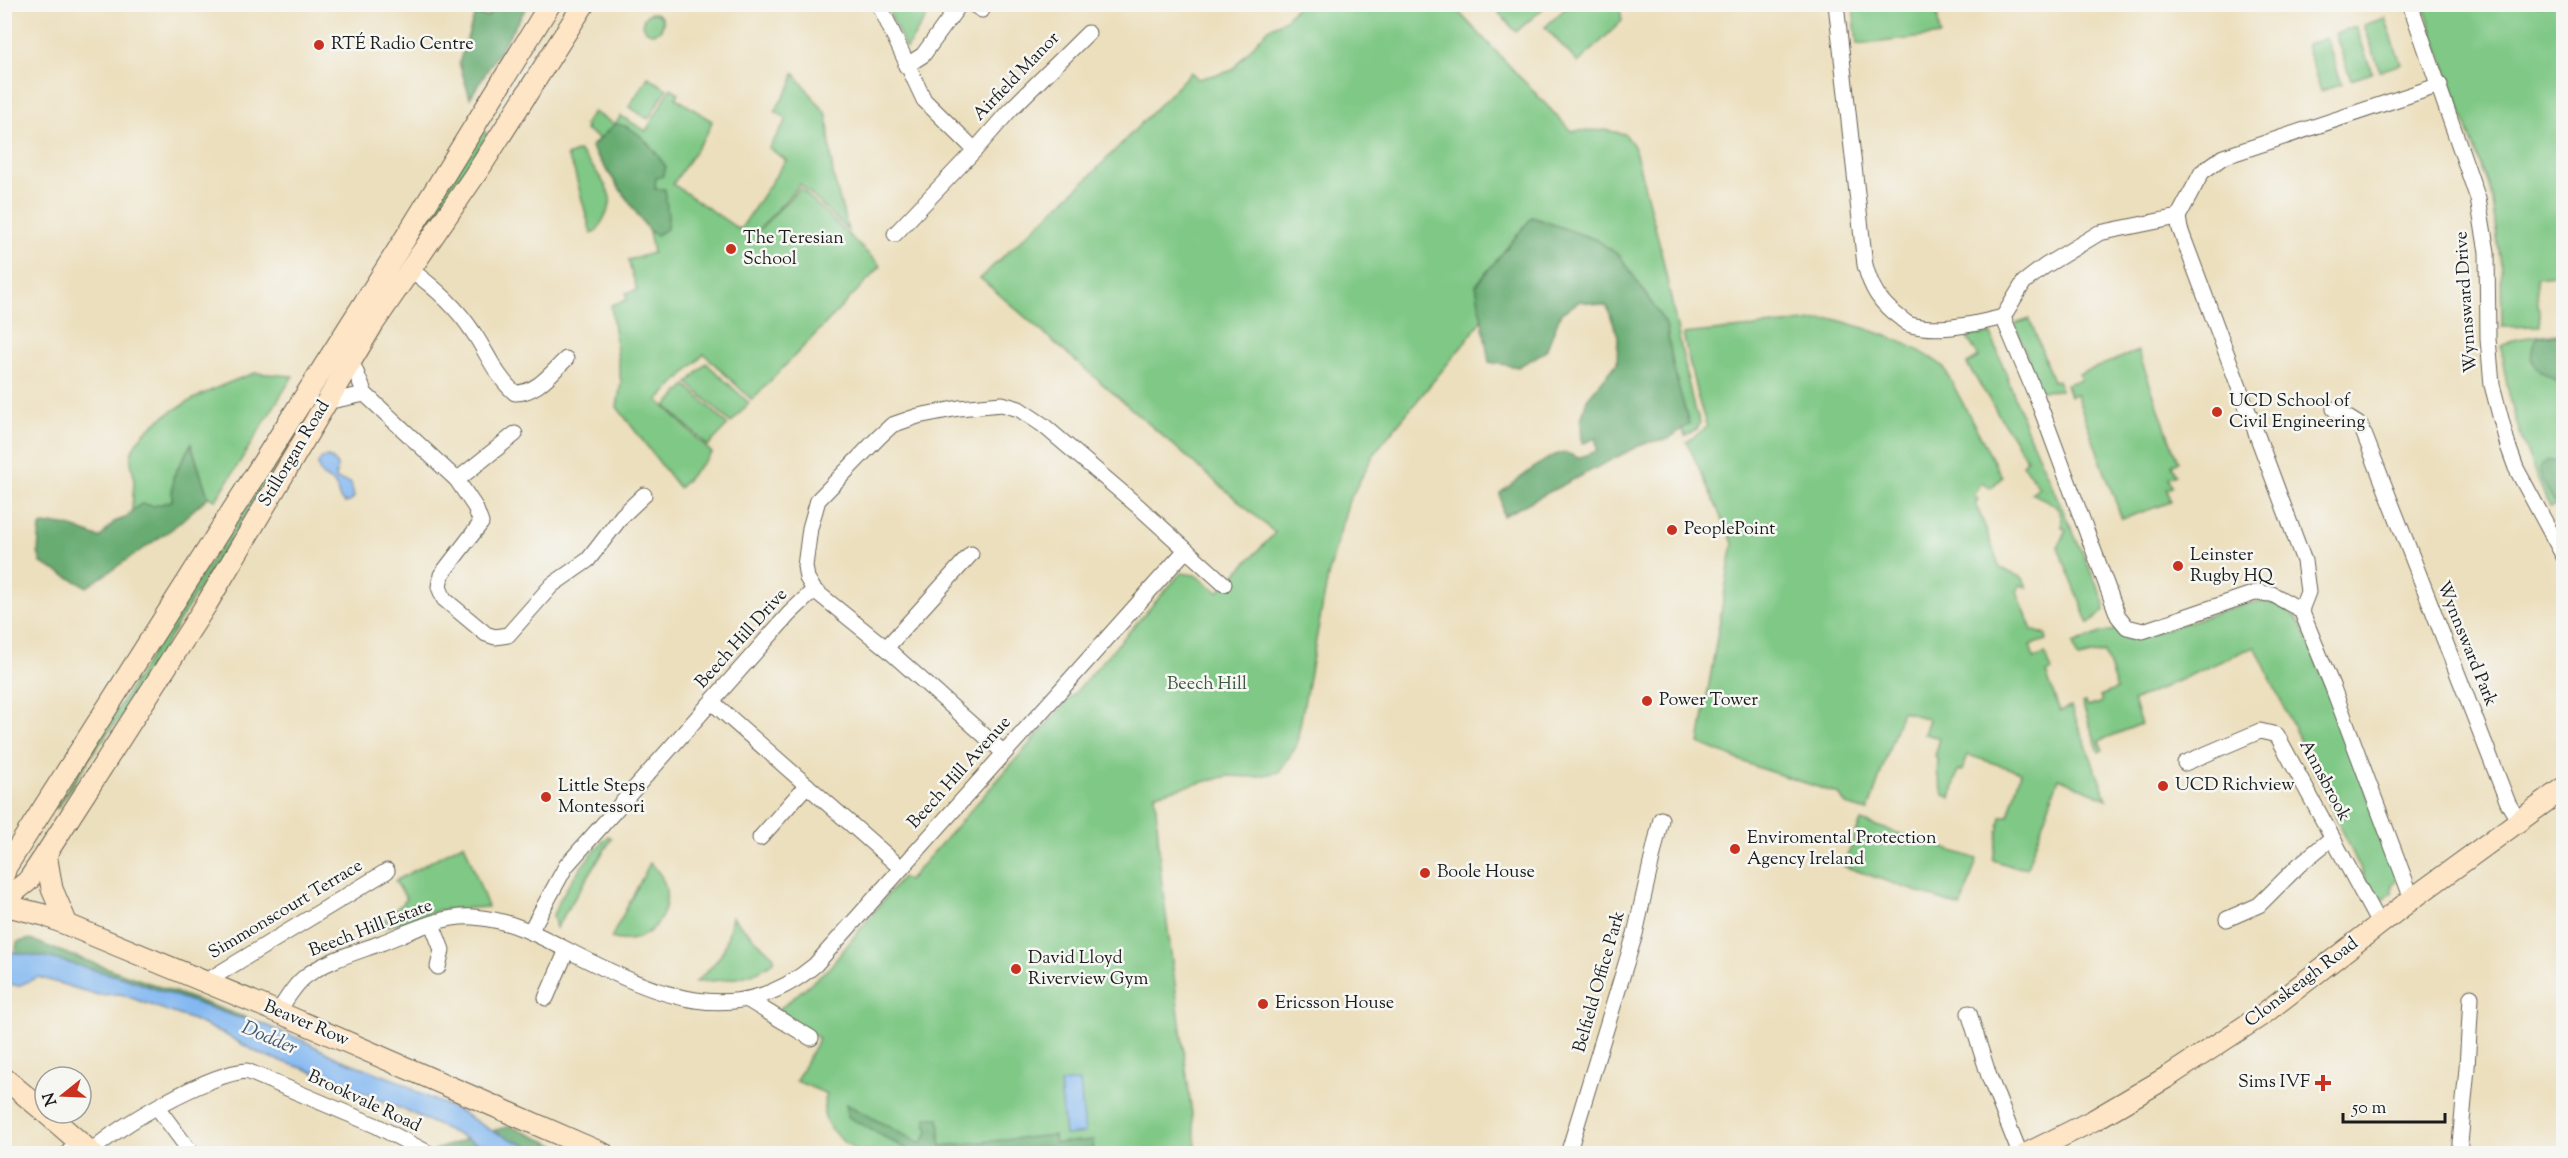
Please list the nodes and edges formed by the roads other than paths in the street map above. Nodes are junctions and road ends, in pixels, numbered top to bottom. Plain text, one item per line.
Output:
1 (550, 4) edge
2 (584, 4) edge
3 (879, 4) edge
4 (960, 4) edge
5 (1836, 4) edge
6 (2410, 4) edge
7 (1088, 33) dead end
8 (906, 66) junction
9 (2439, 85) junction
10 (975, 150) junction
11 (2178, 217) junction
12 (896, 234) dead end
13 (411, 270) junction
14 (2003, 317) junction
15 (566, 359) dead end
16 (351, 360) junction
17 (365, 394) junction
18 (326, 402) junction
19 (2334, 409) dead end
20 (515, 434) dead end
21 (457, 480) junction
22 (644, 495) dead end
23 (1185, 551) junction
24 (971, 554) dead end
25 (2564, 557) edge
26 (1224, 584) dead end
27 (814, 590) junction
28 (2301, 610) junction
29 (886, 648) junction
30 (712, 702) junction
31 (1004, 753) junction
32 (2185, 763) dead end
33 (807, 785) junction
34 (2564, 788) edge
35 (43, 810) junction
36 (68, 819) junction
37 (1660, 819) dead end
38 (2518, 820) junction
39 (760, 838) dead end
40 (2332, 838) junction
41 (46, 854) junction
42 (901, 868) junction
43 (387, 871) dead end
44 (4, 874) edge
45 (2412, 899) junction
46 (4, 900) edge
47 (4, 905) edge
48 (2227, 919) dead end
49 (67, 924) junction
50 (432, 924) junction
51 (2379, 924) junction
52 (531, 930) junction
53 (567, 950) junction
54 (438, 967) dead end
55 (205, 982) junction
56 (2471, 997) dead end
57 (546, 998) dead end
58 (748, 1000) junction
59 (278, 1012) junction
60 (1969, 1013) dead end
61 (811, 1038) dead end
62 (4, 1078) edge
63 (33, 1103) edge
64 (157, 1107) junction
65 (57, 1125) edge
66 (82, 1150) edge
67 (192, 1154) edge
68 (430, 1154) edge
69 (604, 1154) edge
70 (1568, 1154) edge
71 (2020, 1154) edge
72 (2026, 1154) edge
73 (2459, 1154) edge

1 - 35 main road, Stillorgan Road
2 - 13 main road, Stillorgan Road
3 - 8 street
4 - 8 street
5 - 14 street
6 - 9 street, Wynnsward Drive
7 - 10 street, Airfield Manor
8 - 10 street
9 - 11 street
9 - 25 street, Wynnsward Drive
10 - 12 street, Airfield Manor
11 - 14 street
11 - 28 street
13 - 15 street
13 - 16 main road, Stillorgan Road
14 - 28 street
16 - 17 street
16 - 18 main road, Stillorgan Road
17 - 18 street
17 - 21 street
18 - 36 main road, Stillorgan Road
19 - 38 street, Wynnsward Park
20 - 21 street
21 - 22 street
23 - 26 street, Beech Hill Drive
23 - 27 street, Beech Hill Drive
23 - 31 street, Beech Hill Avenue
24 - 29 street
27 - 29 street
27 - 30 street, Beech Hill Drive
28 - 45 street
29 - 31 street
30 - 33 street
30 - 52 street, Beech Hill Drive
31 - 42 street, Beech Hill Avenue
32 - 40 street, Annsbrook
33 - 39 street
33 - 42 street
34 - 38 main road, Clonskeagh Road
35 - 36 main road
35 - 44 main road, Stillorgan Road
36 - 41 main road, Stillorgan Road
37 - 70 street, Belfield Office Park
38 - 45 main road, Clonskeagh Road
40 - 48 street, Annsbrook
40 - 51 street, Annsbrook
41 - 46 main road, Stillorgan Road
41 - 49 main road
42 - 58 street, Beech Hill Avenue
43 - 55 street, Simmonscourt Terrace
45 - 51 main road, Clonskeagh Road
47 - 49 main road, Beaver Row
49 - 55 main road, Beaver Row
50 - 52 street, Beech Hill Estate
50 - 54 street
50 - 59 street, Beech Hill Estate
51 - 72 main road, Clonskeagh Road
52 - 53 street, Beech Hill Avenue
53 - 57 street
53 - 58 street, Beech Hill Avenue
55 - 59 main road, Beaver Row
56 - 73 street
58 - 61 street
59 - 69 main road, Beaver Row
60 - 71 street
62 - 63 main road
64 - 66 street, Brookvale Road
64 - 67 street
64 - 68 street, Brookvale Road
65 - 66 main road

